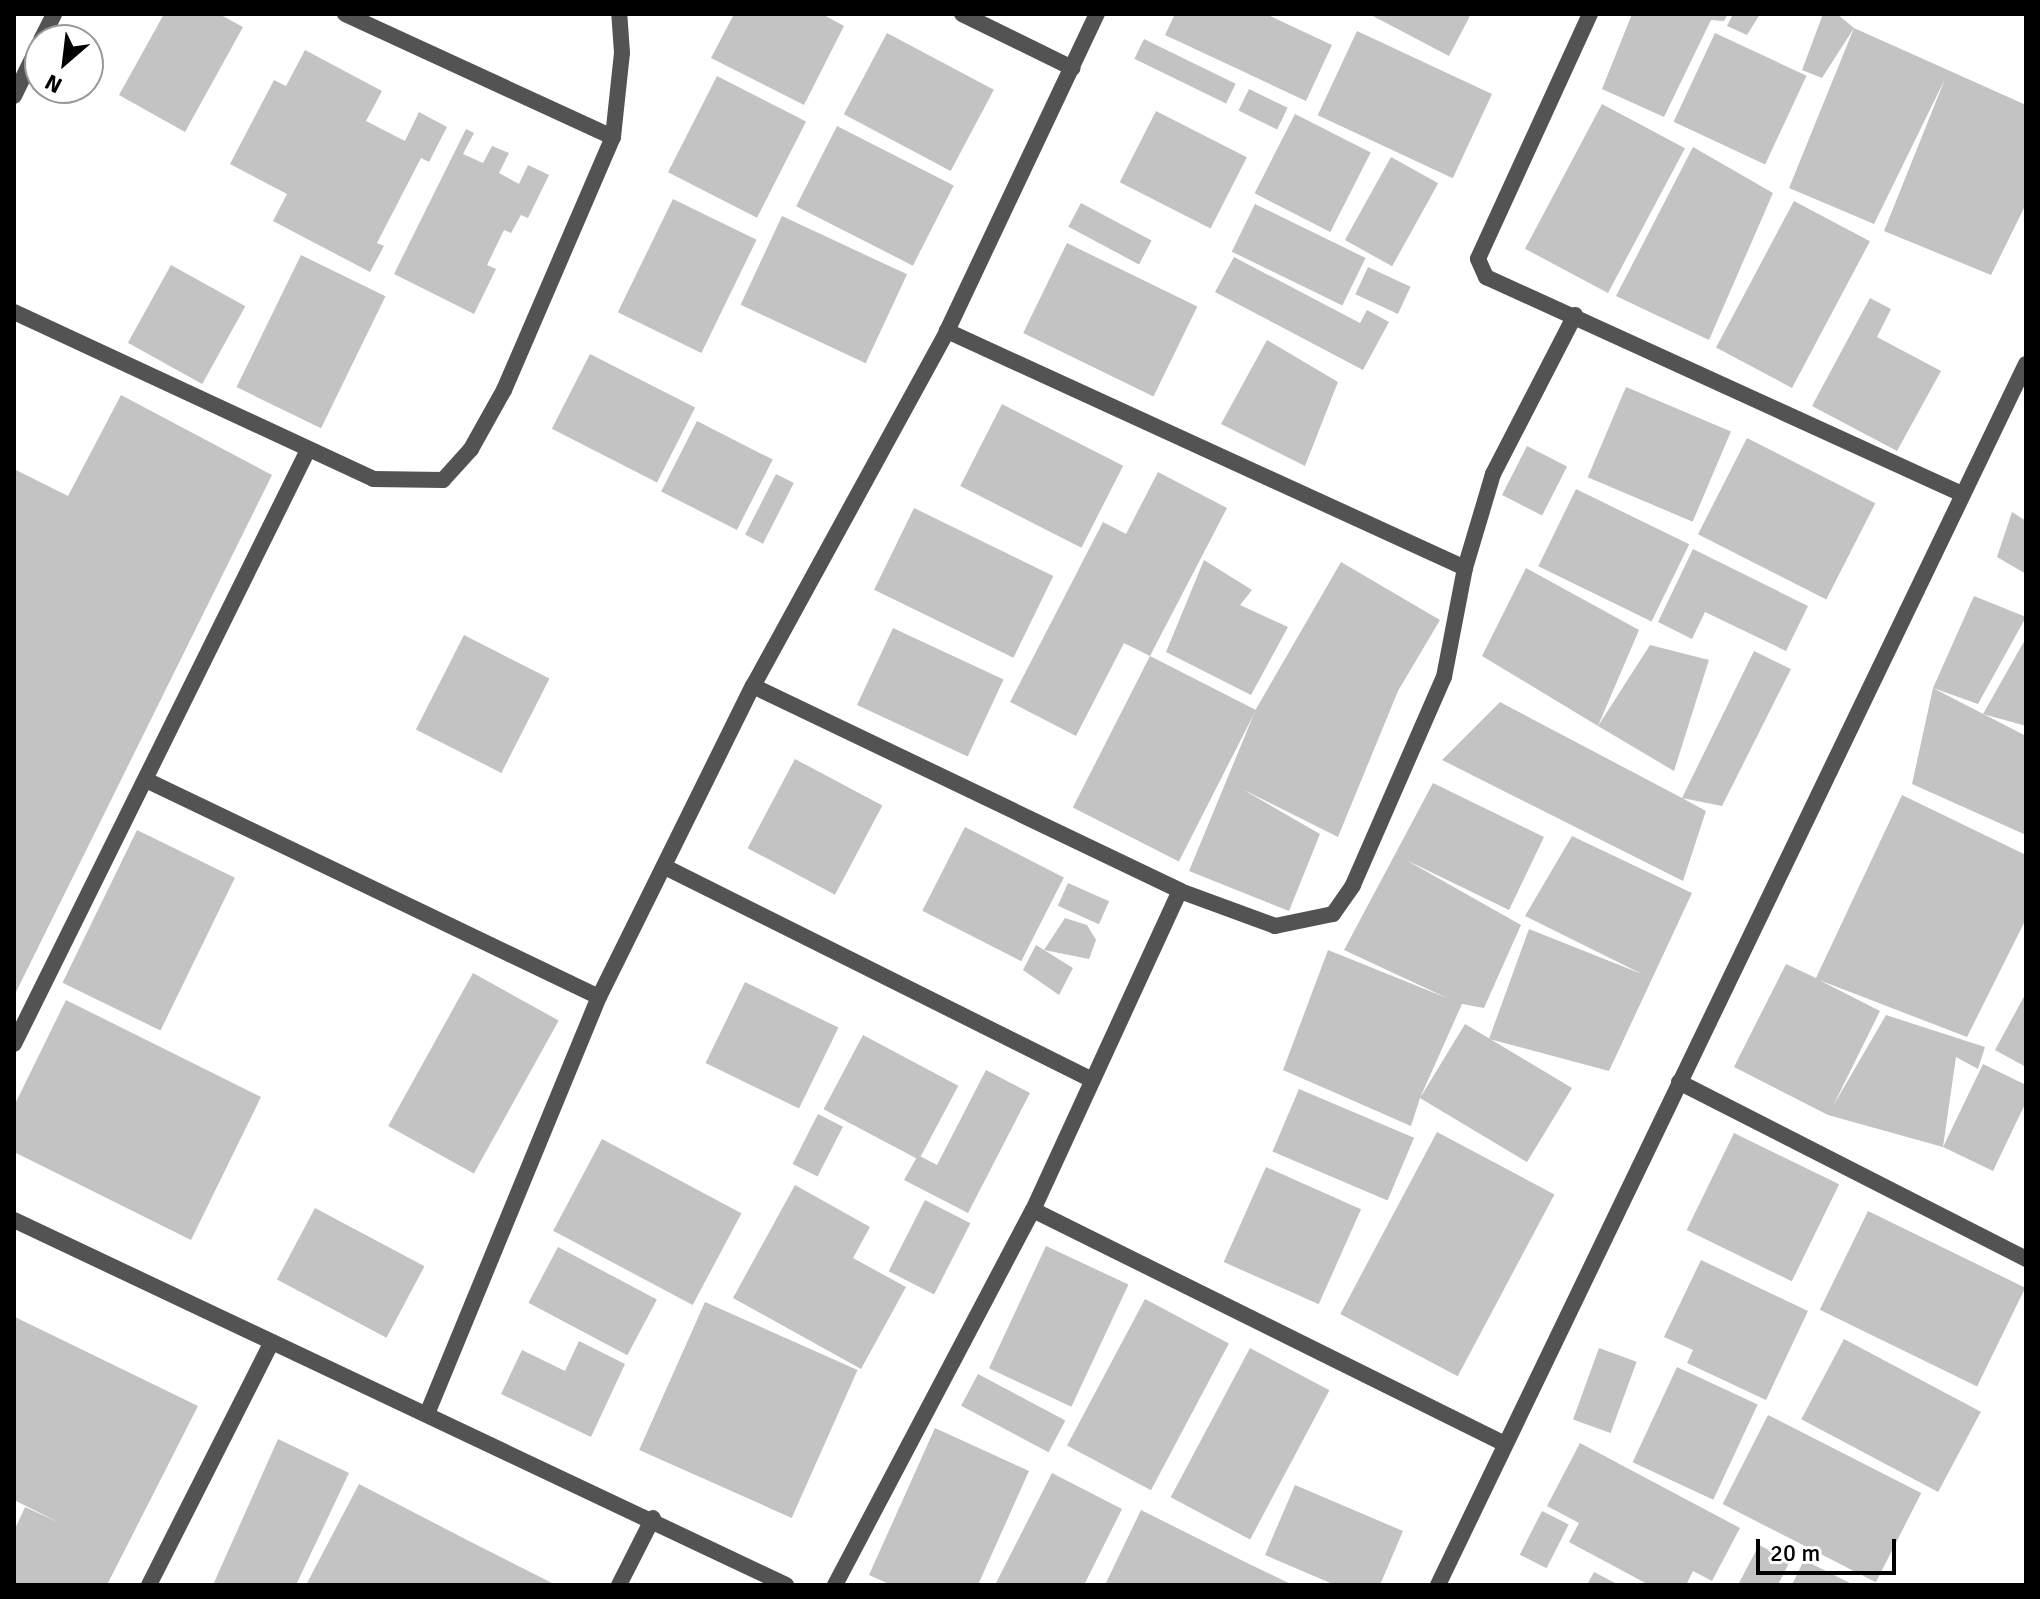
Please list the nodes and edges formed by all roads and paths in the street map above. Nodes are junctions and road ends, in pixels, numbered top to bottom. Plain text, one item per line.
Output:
1 (345, 14) edge
2 (619, 14) edge
3 (962, 14) edge
4 (1097, 14) edge
5 (1590, 14) edge
6 (1072, 68) junction
7 (24, 76) edge
8 (14, 96) edge
9 (613, 137) junction
10 (14, 312) edge
11 (1575, 315) junction
12 (947, 331) junction
13 (2026, 364) edge
14 (308, 450) junction
15 (1962, 494) junction
16 (1465, 568) junction
17 (753, 686) junction
18 (146, 780) junction
19 (665, 867) junction
20 (1180, 891) junction
21 (599, 997) junction
22 (14, 1044) edge
23 (1089, 1078) junction
24 (1679, 1082) junction
25 (1033, 1210) junction
26 (14, 1220) edge
27 (2026, 1259) edge
28 (271, 1343) junction
29 (427, 1414) junction
30 (1505, 1444) junction
31 (653, 1518) junction
32 (149, 1585) edge
33 (619, 1585) edge
34 (786, 1585) edge
35 (835, 1585) edge
36 (1438, 1585) edge

1 - 9 street
2 - 9 street
3 - 6 street
4 - 6 street
5 - 11 street
6 - 12 street
7 - 8 street
9 - 14 street
10 - 14 street
11 - 15 street
11 - 16 street
12 - 16 street
12 - 17 street
13 - 15 street
14 - 18 street
15 - 24 street
16 - 20 street
17 - 19 street
17 - 20 street
18 - 21 street
18 - 22 street
19 - 21 street
19 - 23 street
20 - 23 street
21 - 29 street
23 - 25 street
24 - 27 street
24 - 30 street
25 - 30 street
25 - 35 street
26 - 28 street
28 - 29 street
28 - 32 street
29 - 31 street
30 - 36 street
31 - 33 street
31 - 34 street

